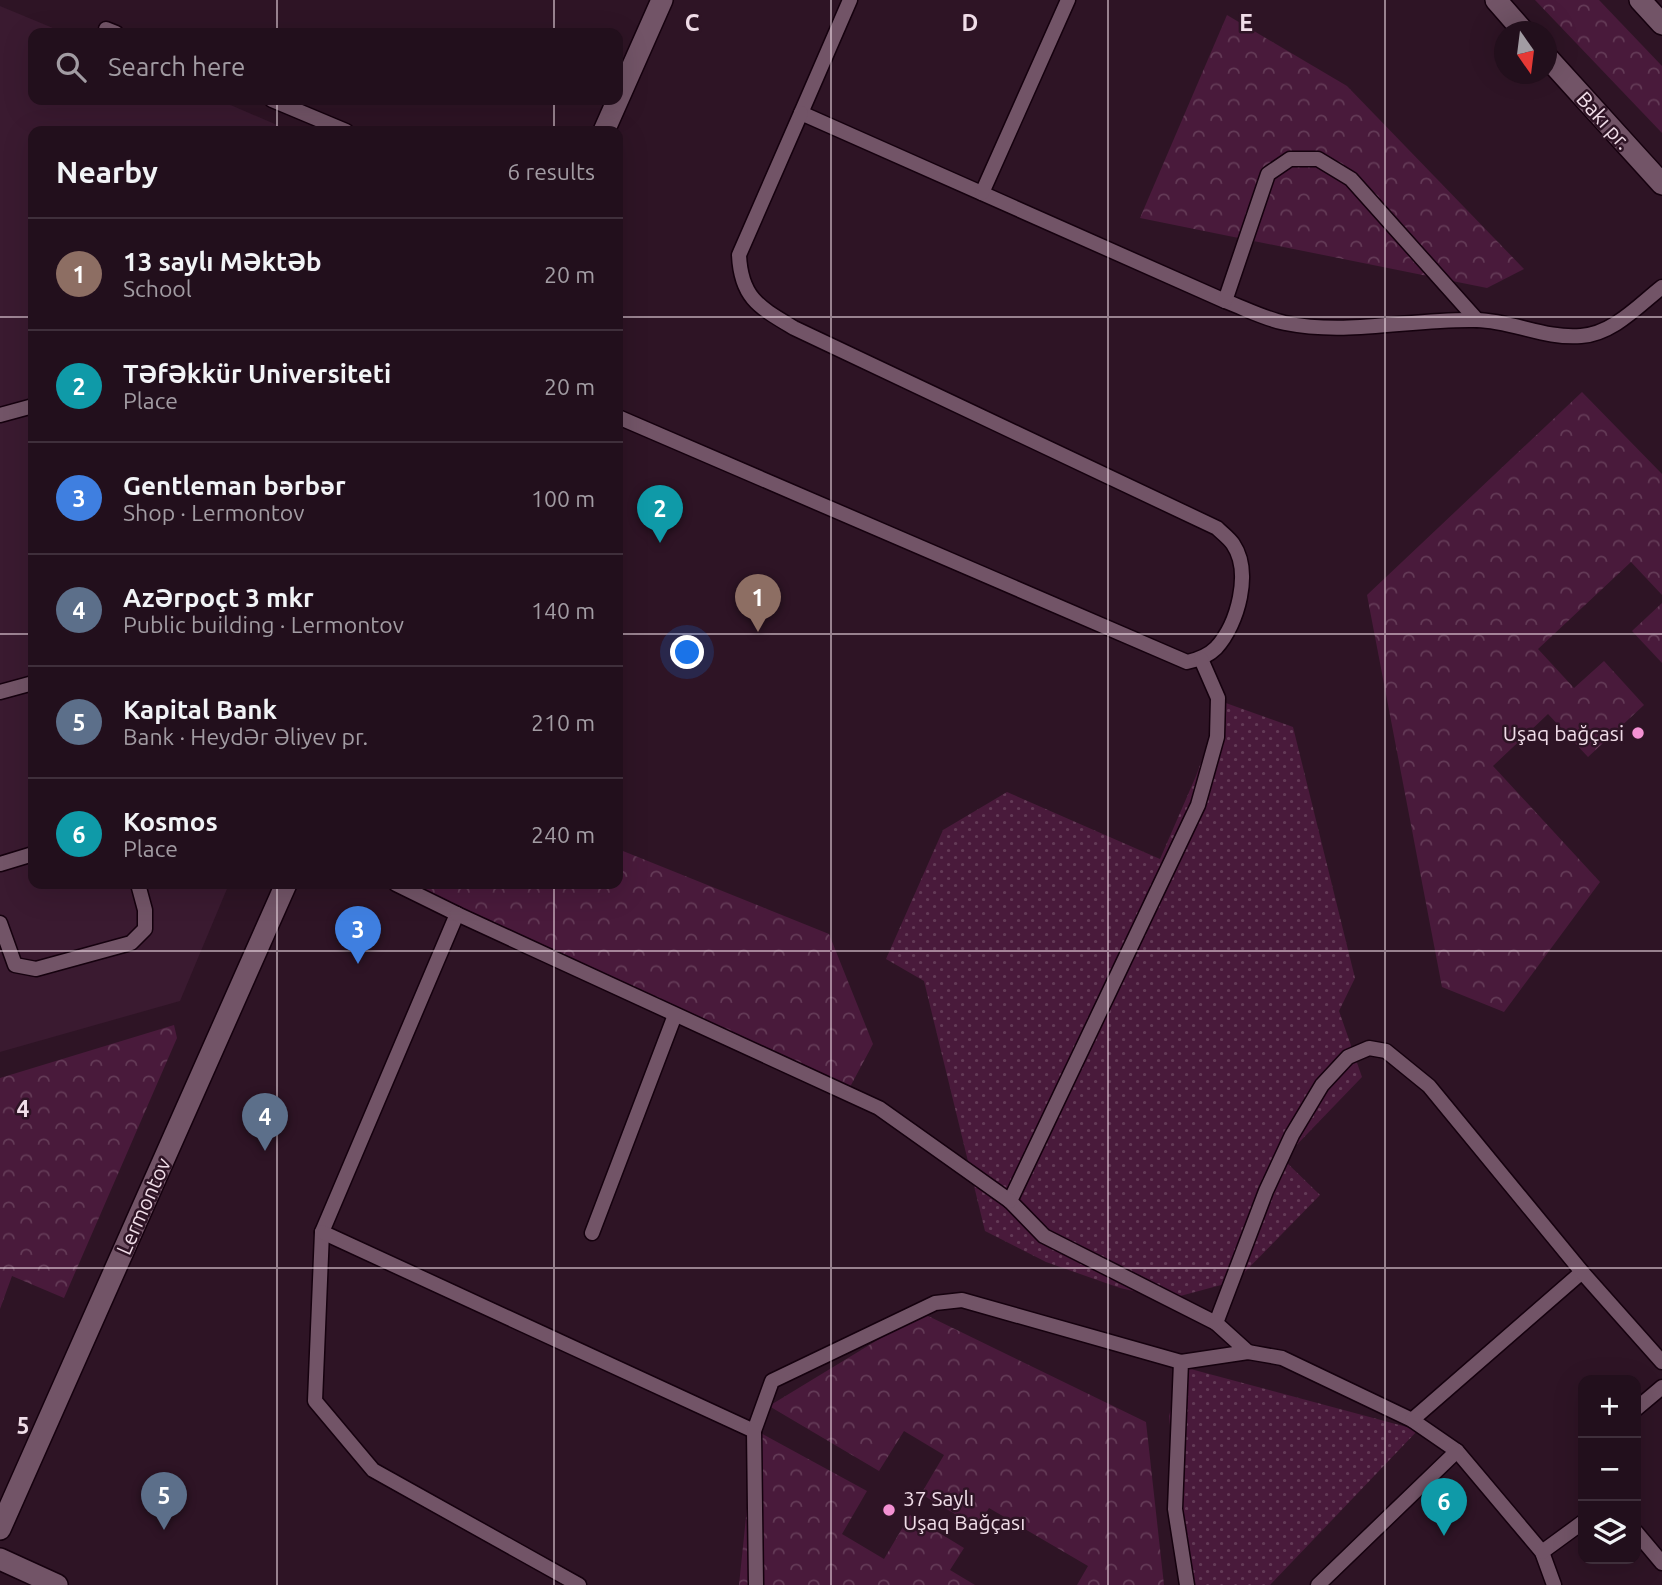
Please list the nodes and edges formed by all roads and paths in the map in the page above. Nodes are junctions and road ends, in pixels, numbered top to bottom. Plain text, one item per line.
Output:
1 (662, 0) edge
2 (850, 0) edge
3 (1068, 0) edge
4 (1496, 0) edge
5 (1640, 0) edge
6 (1514, 21) edge
7 (1662, 24) edge
8 (1557, 68) edge
9 (623, 88) edge
10 (284, 105) edge
11 (616, 105) edge
12 (801, 113) junction
13 (334, 126) edge
14 (606, 126) edge
15 (1662, 184) edge
16 (982, 193) junction
17 (1662, 287) edge
18 (1225, 301) junction
19 (1477, 320) junction
20 (28, 407) edge
21 (0, 415) edge
22 (623, 419) edge
23 (1201, 659) junction
24 (28, 684) edge
25 (0, 692) edge
26 (28, 855) edge
27 (0, 864) edge
28 (139, 889) edge
29 (284, 889) edge
30 (406, 889) edge
31 (457, 914) junction
32 (0, 923) edge
33 (676, 1015) junction
34 (1010, 1201) junction
35 (321, 1232) junction
36 (593, 1233) dead end
37 (1582, 1272) junction
38 (1216, 1323) junction
39 (1248, 1352) junction
40 (1181, 1362) junction
41 (1662, 1362) edge
42 (1662, 1387) edge
43 (1641, 1405) edge
44 (1412, 1420) junction
45 (754, 1431) junction
46 (1457, 1451) junction
47 (1578, 1526) edge
48 (0, 1529) edge
49 (1641, 1538) edge
50 (1542, 1552) junction
51 (0, 1559) edge
52 (1662, 1563) edge
53 (57, 1585) edge
54 (579, 1585) edge
55 (756, 1585) edge
56 (1187, 1585) edge
57 (1318, 1585) edge
58 (1554, 1585) edge

1 - 9 street
2 - 12 lane
3 - 16 lane
4 - 6 street
5 - 7 street
8 - 15 street, Bakı pr.
10 - 13 lane
11 - 14 street
12 - 16 lane
12 - 23 lane
16 - 18 lane
17 - 19 lane
18 - 19 lane
18 - 19 lane
20 - 21 lane
22 - 23 lane
23 - 34 lane
24 - 25 lane
26 - 27 lane
28 - 32 lane
29 - 48 street, Lermontov
30 - 31 lane
31 - 33 lane
31 - 35 lane
33 - 34 lane
33 - 36 lane
34 - 38 lane
35 - 45 lane
35 - 54 lane
37 - 38 lane
37 - 41 lane
37 - 44 lane
38 - 39 lane
39 - 40 lane
39 - 44 lane
40 - 45 lane
40 - 56 lane
42 - 43 lane
44 - 46 lane
45 - 55 lane
46 - 50 lane
46 - 57 lane
47 - 50 lane
49 - 52 lane
50 - 58 lane
51 - 53 street

